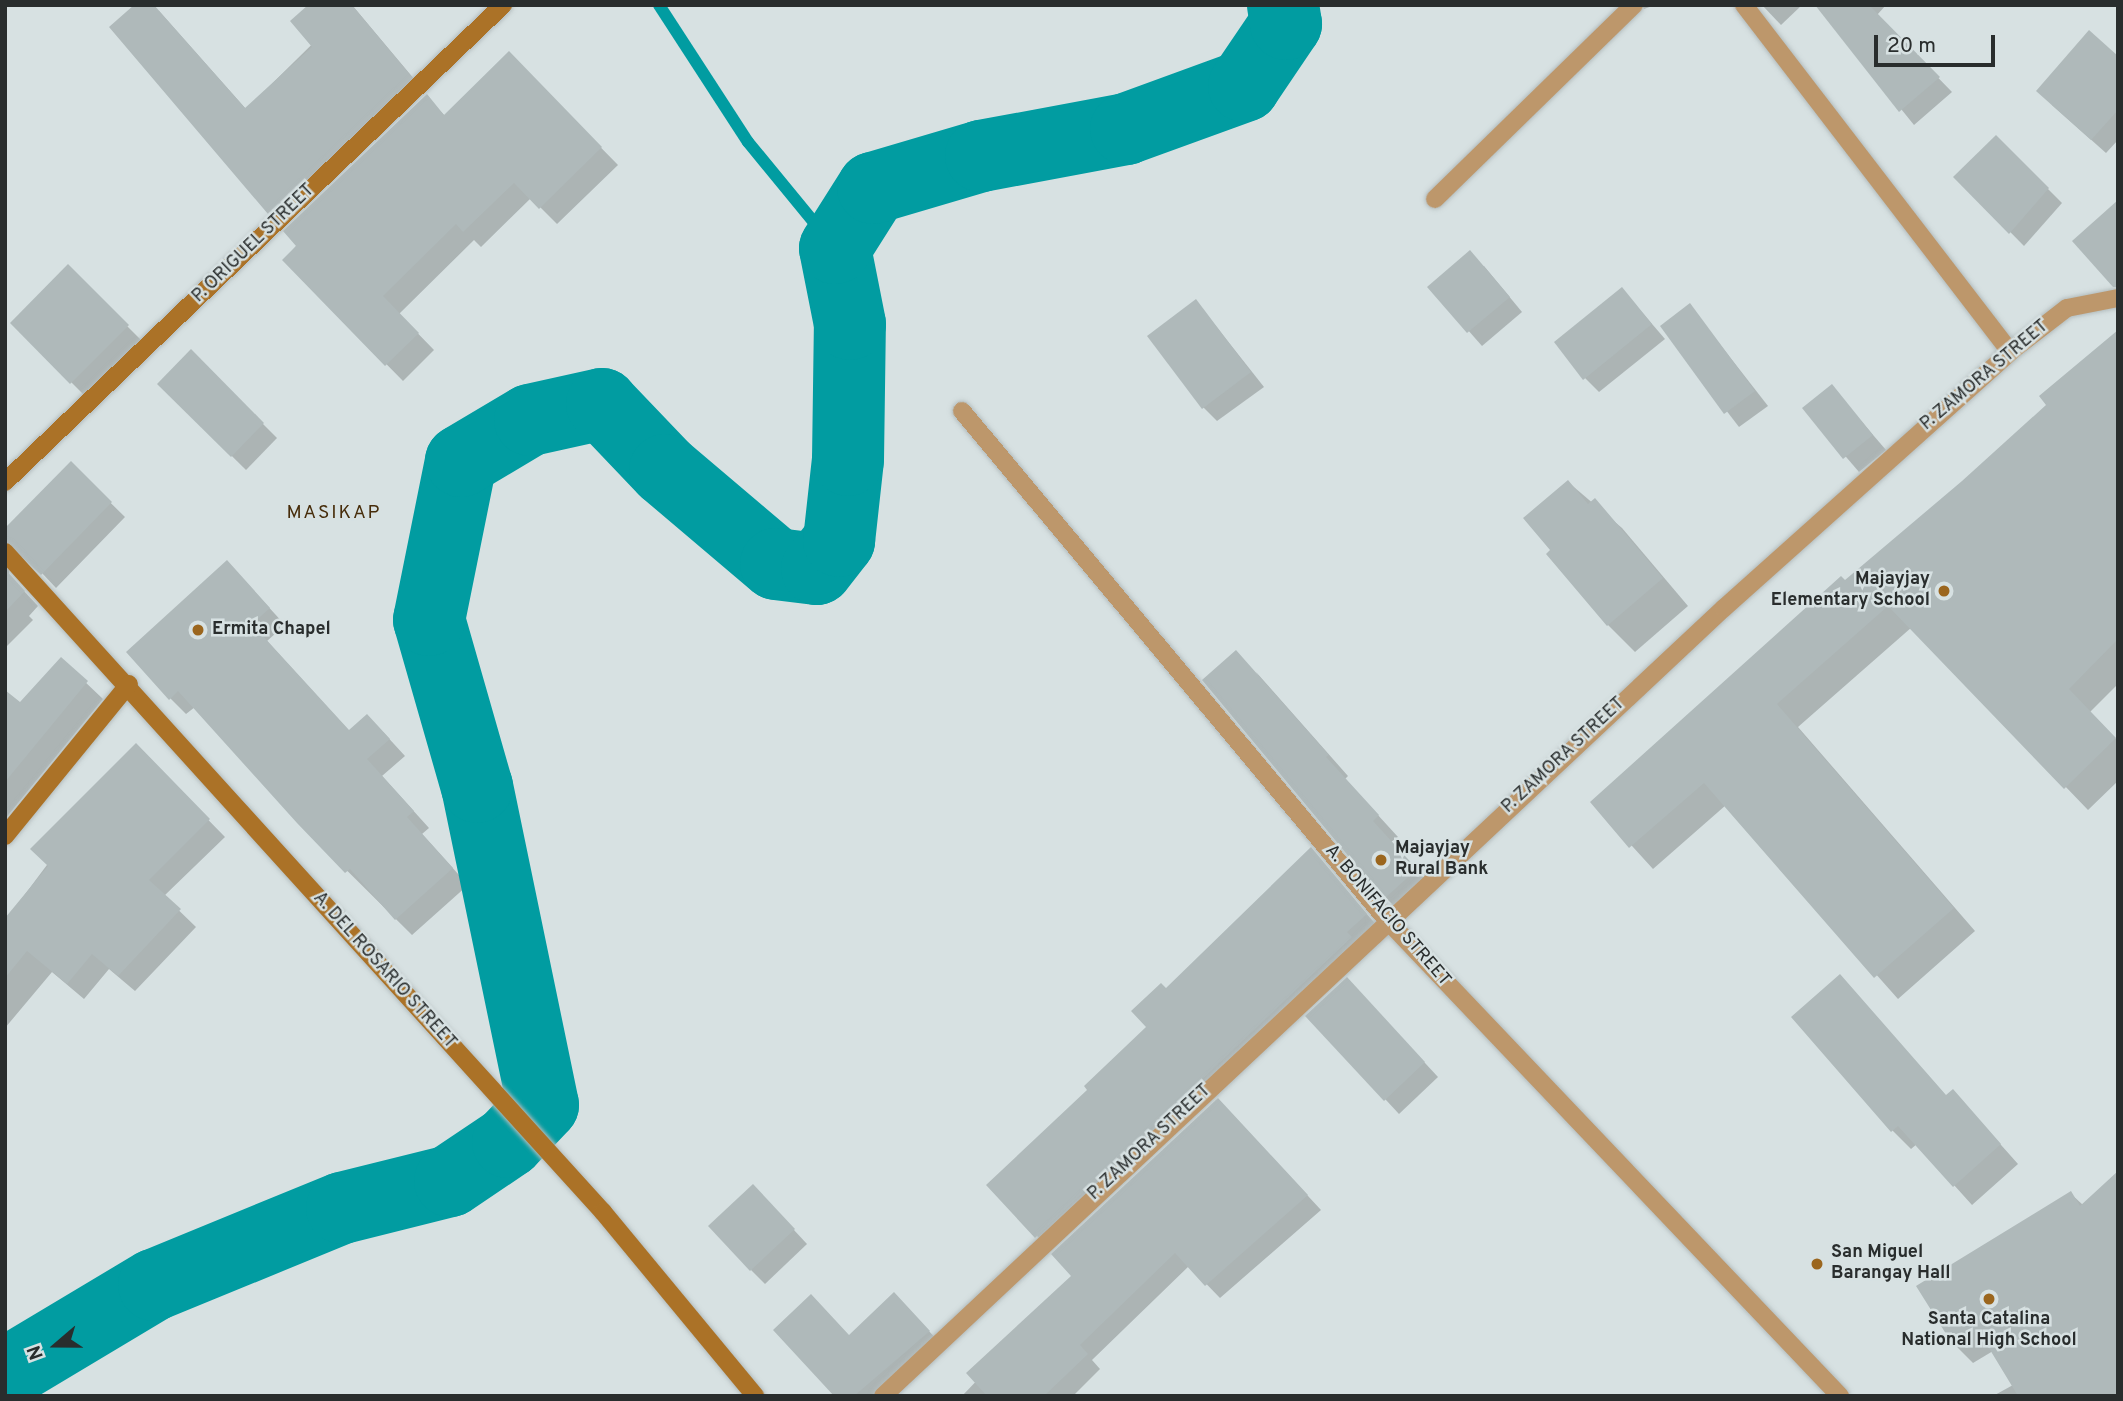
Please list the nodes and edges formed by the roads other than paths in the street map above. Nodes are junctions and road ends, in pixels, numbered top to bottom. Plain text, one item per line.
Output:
1 (502, 5) edge
2 (1634, 5) edge
3 (1744, 5) edge
4 (1435, 199) dead end
5 (2118, 298) edge
6 (2010, 352) junction
7 (962, 411) dead end
8 (5, 482) edge
9 (5, 552) edge
10 (128, 684) junction
11 (5, 836) edge
12 (1387, 920) junction
13 (755, 1396) edge
14 (883, 1396) edge
15 (1840, 1396) edge

1 - 8 main road, P. ORIGUEL STREET
2 - 4 street
3 - 6 street
5 - 6 street, P. ZAMORA STREET
6 - 12 street, P. ZAMORA STREET
7 - 12 street, A. BONIFACIO STREET
9 - 10 main road, A. DEL ROSARIO STREET
10 - 11 main road
10 - 13 main road, A. DEL ROSARIO STREET
12 - 14 street, P. ZAMORA STREET
12 - 15 street, A. BONIFACIO STREET

